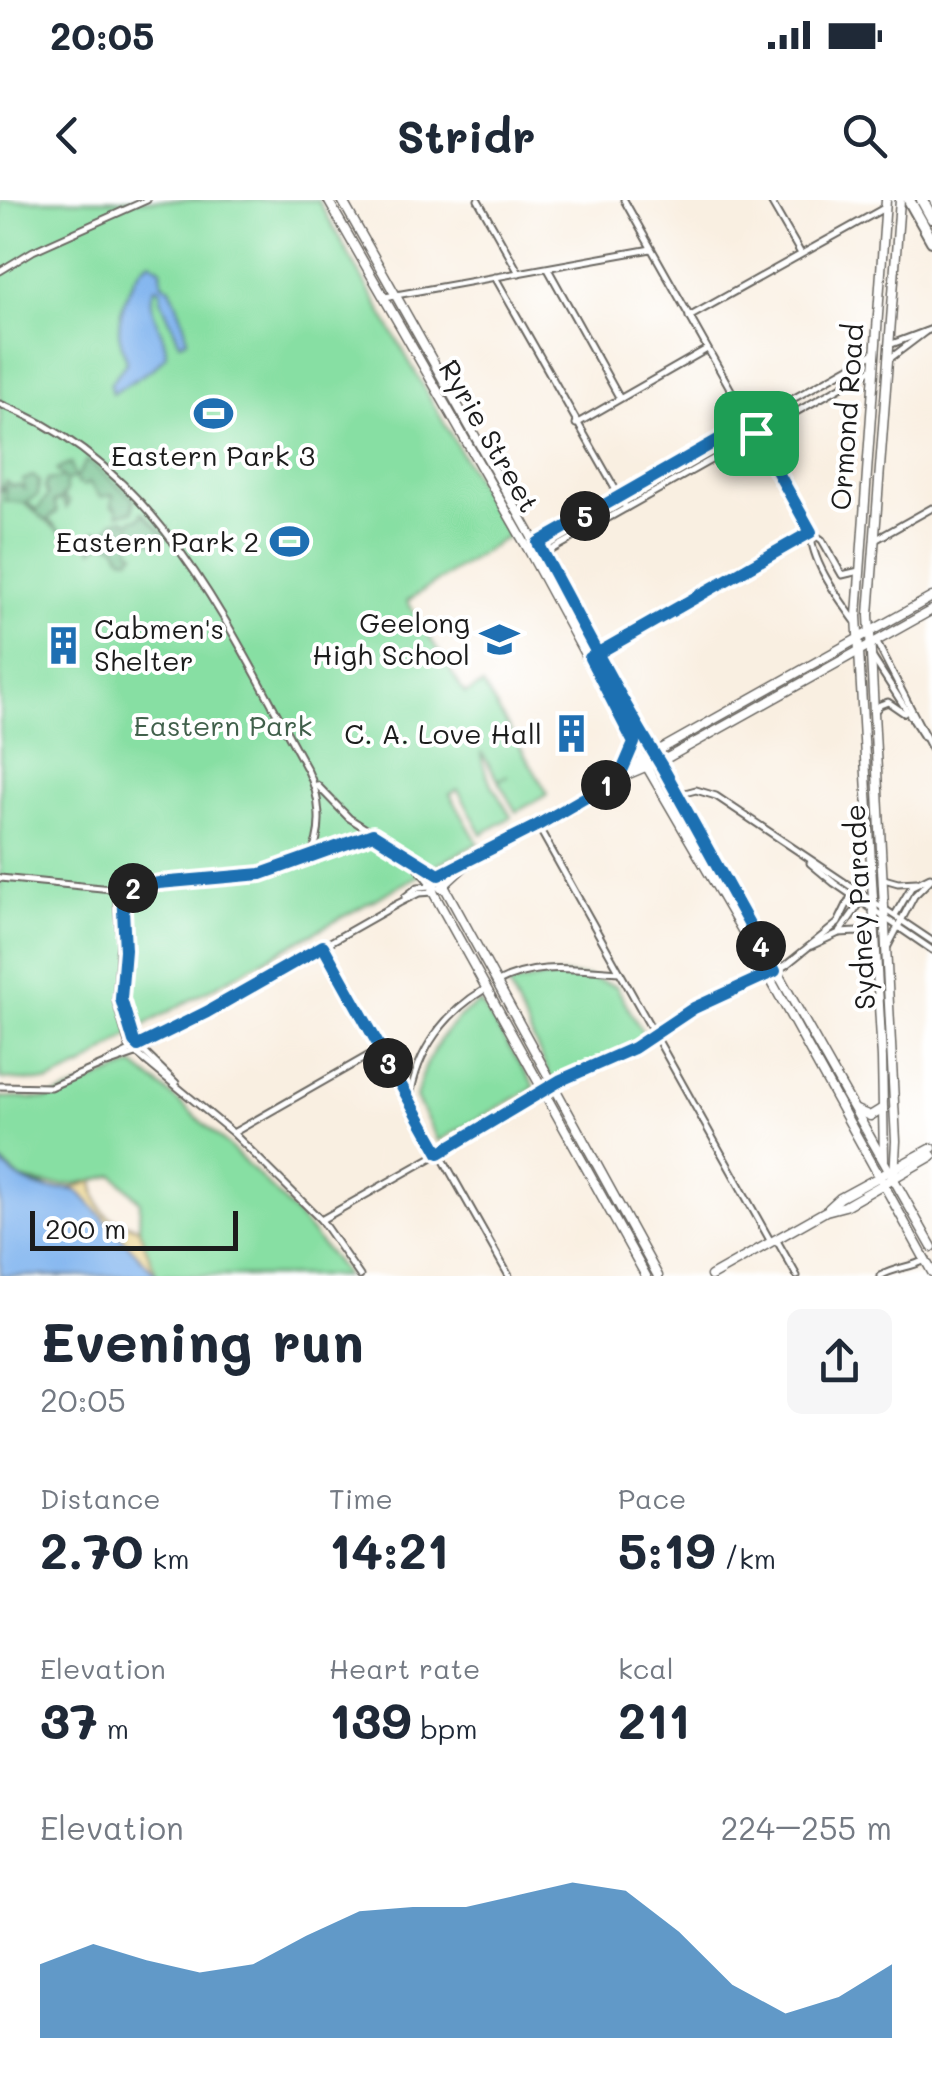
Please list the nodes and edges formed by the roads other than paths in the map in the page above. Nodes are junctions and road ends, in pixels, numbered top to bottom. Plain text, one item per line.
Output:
1 (147, 200) edge
2 (328, 200) edge
3 (342, 200) edge
4 (478, 200) edge
5 (624, 200) edge
6 (770, 200) edge
7 (900, 200) edge
8 (909, 200) edge
9 (886, 203) edge
10 (932, 241) edge
11 (651, 249) junction
12 (800, 252) junction
13 (547, 268) junction
14 (0, 272) edge
15 (519, 273) junction
16 (495, 277) junction
17 (397, 294) junction
18 (384, 297) junction
19 (689, 317) junction
20 (930, 330) edge
21 (889, 344) junction
22 (707, 350) junction
23 (875, 353) junction
24 (888, 360) junction
25 (874, 368) junction
26 (807, 392) junction
27 (619, 398) junction
28 (812, 402) junction
29 (0, 404) edge
30 (576, 424) junction
31 (751, 424) junction
32 (756, 433) junction
33 (620, 497) junction
34 (626, 508) junction
35 (932, 508) edge
36 (811, 532) junction
37 (875, 540) junction
38 (538, 543) junction
39 (528, 548) junction
40 (544, 554) junction
41 (534, 560) junction
42 (838, 568) junction
43 (859, 571) junction
44 (827, 574) junction
45 (932, 597) edge
46 (932, 610) edge
47 (897, 616) junction
48 (902, 626) junction
49 (861, 631) junction
50 (868, 647) junction
51 (833, 652) junction
52 (599, 653) junction
53 (590, 658) junction
54 (839, 662) junction
55 (759, 694) junction
56 (764, 704) junction
57 (872, 714) junction
58 (910, 718) junction
59 (701, 726) junction
60 (707, 736) junction
61 (634, 743) junction
62 (932, 748) edge
63 (654, 753) junction
64 (659, 762) junction
65 (646, 764) junction
66 (312, 778) junction
67 (619, 778) junction
68 (678, 795) junction
69 (538, 825) junction
70 (373, 834) junction
71 (405, 854) junction
72 (804, 857) junction
73 (306, 860) junction
74 (471, 861) junction
75 (870, 867) junction
76 (439, 875) junction
77 (932, 877) edge
78 (0, 878) edge
79 (881, 878) junction
80 (918, 881) junction
81 (444, 886) junction
82 (856, 888) junction
83 (433, 889) junction
84 (119, 890) junction
85 (852, 896) junction
86 (868, 902) junction
87 (888, 916) junction
88 (903, 920) junction
89 (900, 928) junction
90 (840, 934) junction
91 (874, 938) junction
92 (471, 941) junction
93 (932, 942) edge
94 (323, 946) junction
95 (461, 946) junction
96 (808, 947) junction
97 (885, 949) junction
98 (932, 950) edge
99 (620, 972) junction
100 (771, 973) junction
101 (495, 983) junction
102 (485, 989) junction
103 (655, 1034) junction
104 (380, 1049) junction
105 (137, 1050) junction
106 (552, 1085) junction
107 (0, 1086) edge
108 (542, 1090) junction
109 (410, 1101) junction
110 (884, 1107) junction
111 (852, 1108) junction
112 (233, 1133) junction
113 (932, 1148) edge
114 (439, 1153) junction
115 (932, 1156) edge
116 (890, 1166) junction
117 (894, 1180) junction
118 (881, 1181) junction
119 (321, 1220) junction
120 (774, 1240) junction
121 (932, 1247) edge
122 (925, 1260) junction
123 (932, 1272) edge
124 (360, 1276) edge
125 (509, 1276) edge
126 (646, 1276) edge
127 (658, 1276) edge
128 (711, 1276) edge
129 (797, 1276) edge
130 (880, 1276) edge

1 - 14 street
2 - 18 street, Ryrie Street
3 - 17 street, Ryrie Street
4 - 15 street
5 - 11 street
6 - 12 street
7 - 21 street, Ormond Road
8 - 10 highway
9 - 12 street
9 - 23 street, Ormond Road
11 - 13 street
11 - 19 street
12 - 19 street
13 - 15 street
13 - 27 street
15 - 16 street
16 - 17 street
16 - 30 street
17 - 18 street
17 - 38 street, Ryrie Street
18 - 39 street, Ryrie Street
19 - 22 street
20 - 21 street
20 - 24 street
21 - 23 street
21 - 24 street, Ormond Road
22 - 27 street
22 - 31 street
23 - 25 street, Ormond Road
23 - 26 street
24 - 25 street
24 - 37 street, Ormond Road
25 - 28 street
25 - 43 street, Ormond Road
26 - 28 street
26 - 31 street
27 - 30 street
28 - 32 street
29 - 66 street
30 - 33 street
31 - 32 street
31 - 33 street
32 - 34 street
32 - 36 street
33 - 34 street
33 - 38 street
34 - 40 street
35 - 37 street
36 - 42 street
36 - 44 street
36 - 52 street
37 - 49 street, Ormond Road
38 - 39 street
38 - 40 street, Ryrie Street
39 - 41 street, Ryrie Street
40 - 41 street
40 - 52 street, Ryrie Street
41 - 53 street, Ryrie Street
42 - 43 street
42 - 44 street
43 - 49 street, Ormond Road
44 - 49 street
45 - 47 street
46 - 48 street
47 - 48 street
47 - 49 street
48 - 50 street
49 - 50 street, Sydney Parade
49 - 50 street
49 - 51 street
50 - 54 street
50 - 57 street, Sydney Parade
50 - 58 street
50 - 62 street
50 - 75 street, Sydney Parade
51 - 54 street
51 - 55 street
52 - 53 street
52 - 63 street, Ryrie Street
53 - 61 street, Ryrie Street
54 - 56 street
55 - 56 street
55 - 59 street
56 - 60 street
57 - 58 street
57 - 79 street, Sydney Parade
58 - 62 street
59 - 60 street
59 - 63 street
60 - 64 street
61 - 65 street, Ryrie Street
61 - 67 street
63 - 64 street, Ryrie Street
63 - 65 street
64 - 65 street
64 - 68 street, Ryrie Street
65 - 67 street
65 - 100 street, Ryrie Street
66 - 70 street
66 - 73 street
67 - 69 street
68 - 72 street
68 - 100 street, Ryrie Street
69 - 74 street
69 - 99 street
70 - 71 street
70 - 73 street
71 - 76 street
71 - 83 street
72 - 82 street
72 - 85 street
73 - 84 street
74 - 76 street
74 - 81 street
75 - 82 street
75 - 86 street, Sydney Parade
76 - 83 street
77 - 80 street
77 - 88 street
78 - 84 street
79 - 80 street
79 - 87 street, Sydney Parade
80 - 87 street
81 - 83 street
81 - 92 street
82 - 85 street
82 - 86 street
83 - 94 street
83 - 95 street
84 - 105 street
85 - 86 street
85 - 96 street
86 - 87 street
86 - 90 street
86 - 91 street, Sydney Parade
87 - 88 street
87 - 89 street
87 - 97 street, Sydney Parade
88 - 89 street
88 - 93 street
89 - 97 street
89 - 98 street
90 - 91 street
90 - 96 street
91 - 110 street, Sydney Parade
92 - 95 street
92 - 101 street
94 - 104 street
94 - 105 street
95 - 102 street
96 - 100 street
97 - 116 street, Sydney Parade
99 - 101 street
99 - 103 street
100 - 103 street
100 - 111 street, Ryrie Street
100 - 118 street, Ryrie Street
101 - 102 street
101 - 106 street
102 - 108 street
102 - 109 street
103 - 106 street
103 - 120 street
104 - 109 street
104 - 112 street
105 - 107 street
105 - 112 street
106 - 108 street
106 - 127 street
108 - 114 street
108 - 126 street
109 - 114 street
110 - 111 street
110 - 116 street, Sydney Parade
111 - 116 street, Ryrie Street
112 - 119 street
113 - 116 street
114 - 119 street
114 - 125 street
115 - 117 street
116 - 117 street, Ryrie Street
116 - 118 street
117 - 118 street
117 - 121 street, Ryrie Street
118 - 120 street
118 - 122 street, Ryrie Street
119 - 124 street
120 - 128 street
120 - 129 street
122 - 123 street, Ryrie Street
122 - 130 street

